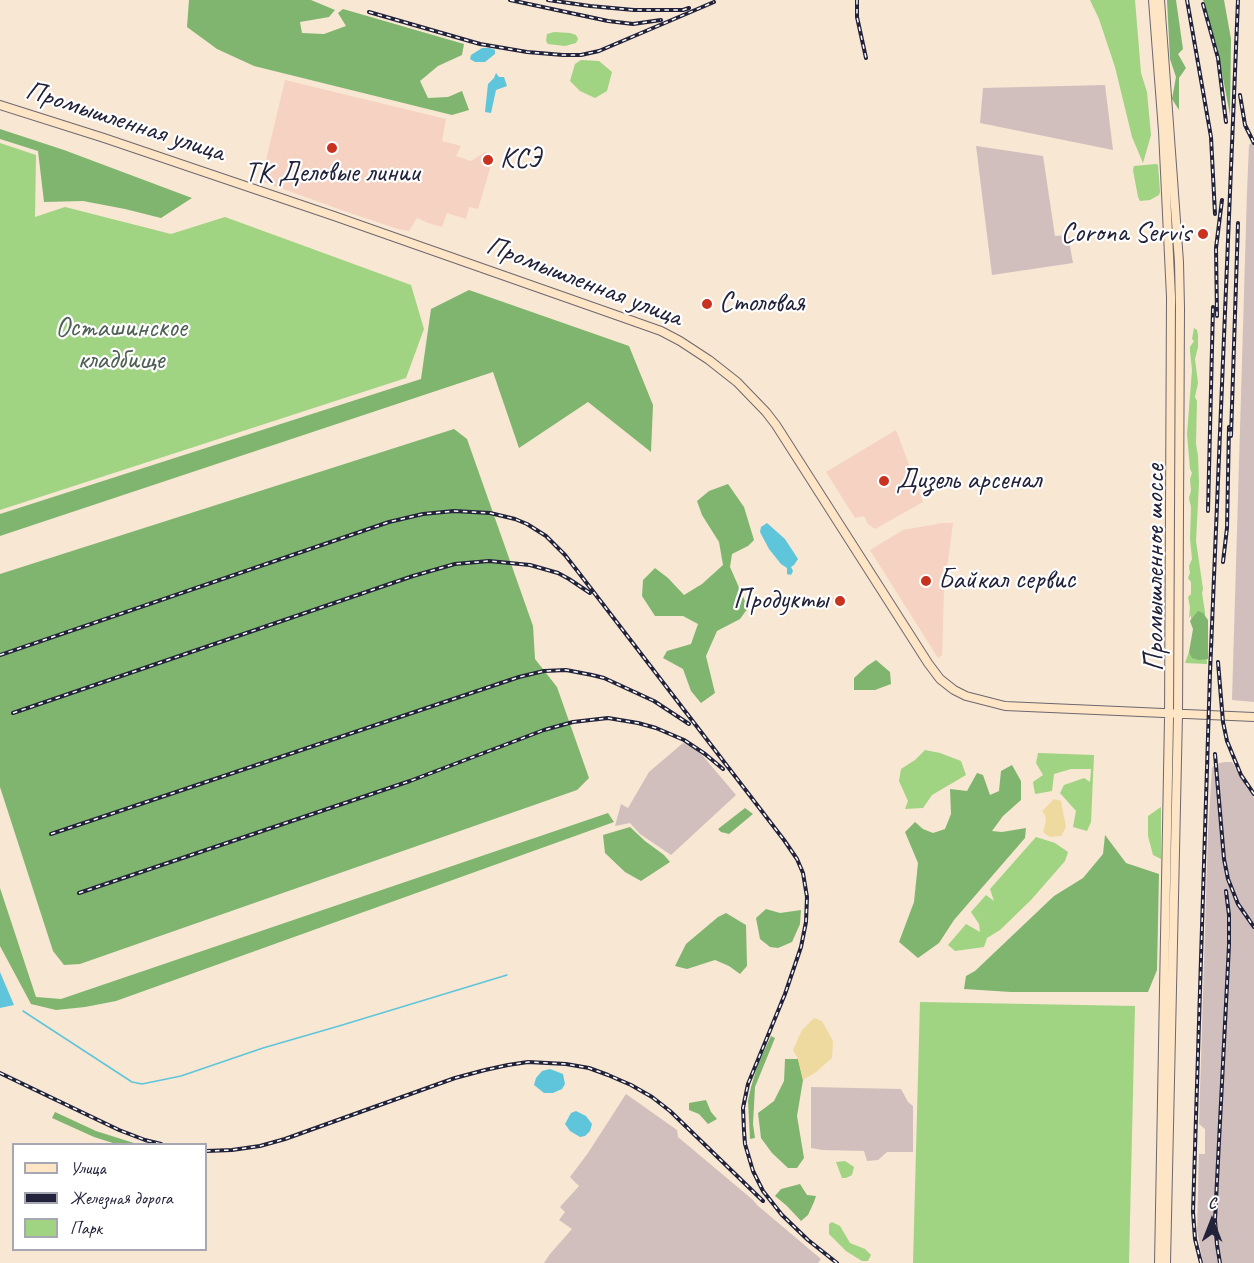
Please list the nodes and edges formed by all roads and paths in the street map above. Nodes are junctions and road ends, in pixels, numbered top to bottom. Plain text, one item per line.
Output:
1 (1153, 0) edge
2 (1160, 0) edge
3 (0, 105) edge
4 (1166, 202) junction
5 (1175, 202) junction
6 (1175, 444) junction
7 (1173, 714) junction
8 (1254, 717) edge
9 (1165, 1137) junction
10 (1159, 1263) edge
11 (1166, 1263) edge

1 - 4 main road, Промышленное шоссе
2 - 5 main road, Промышленное шоссе
3 - 7 main road, Промышленная улица
4 - 5 main road
4 - 6 main road, Промышленное шоссе
5 - 6 main road, Промышленное шоссе
6 - 7 main road, Промышленное шоссе
7 - 8 main road, Промышленная улица
7 - 9 main road, Промышленное шоссе
9 - 10 main road
9 - 11 main road

